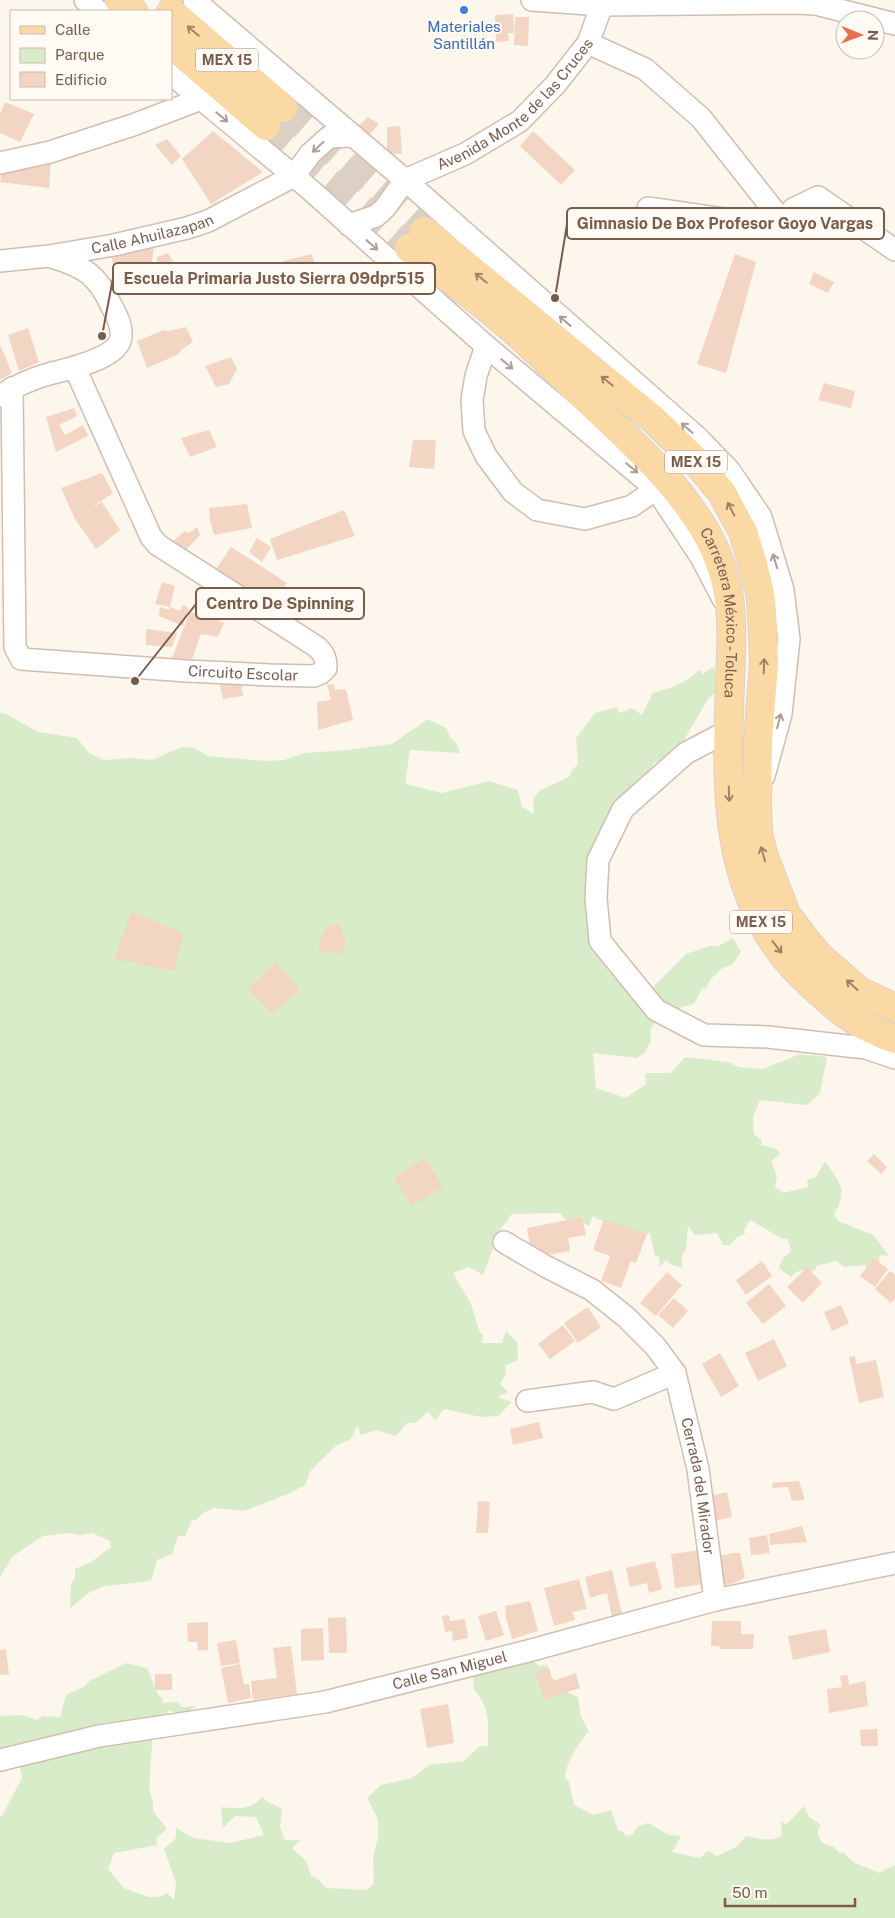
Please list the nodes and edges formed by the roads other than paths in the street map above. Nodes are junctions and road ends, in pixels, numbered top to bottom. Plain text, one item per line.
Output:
1 (85, 0) edge
2 (120, 0) edge
3 (157, 0) edge
4 (194, 0) edge
5 (532, 0) edge
6 (819, 2) edge
7 (602, 5) junction
8 (97, 10) edge
9 (132, 10) edge
10 (169, 10) edge
11 (172, 13) edge
12 (895, 24) edge
13 (588, 43) junction
14 (172, 45) edge
15 (172, 75) edge
16 (201, 99) junction
17 (353, 136) junction
18 (0, 163) edge
19 (294, 176) junction
20 (405, 180) junction
21 (648, 208) dead end
22 (783, 222) junction
23 (349, 225) junction
24 (895, 250) edge
25 (49, 256) junction
26 (0, 262) edge
27 (486, 346) junction
28 (75, 368) junction
29 (6, 392) edge
30 (656, 489) junction
31 (731, 616) junction
32 (728, 731) junction
33 (757, 802) junction
34 (895, 1008) edge
35 (895, 1039) edge
36 (895, 1058) edge
37 (504, 1242) dead end
38 (676, 1374) junction
39 (527, 1401) dead end
40 (895, 1563) edge
41 (715, 1600) junction
42 (0, 1760) edge

1 - 8 street
2 - 9 main road
3 - 10 main road, MEX 15
4 - 17 street
5 - 7 street
6 - 7 street
6 - 12 street
7 - 13 street, Avenida Monte de las Cruces
14 -> 11 main road, MEX 15
13 - 20 street, Avenida Monte de las Cruces
13 - 22 street
15 - 16 street
16 - 18 street
16 -> 19 street
17 -> 19 street
17 - 20 street
19 - 23 street
19 - 25 street, Calle Ahuilazapan
20 - 23 street
33 -> 20 street
21 - 22 street
22 - 24 street
23 -> 27 street
25 - 26 street, Calle Ahuilazapan
25 - 28 street
27 -> 30 street
27 - 30 street
28 - 29 street
28 - 29 street, Circuito Escolar
30 - 31 street
31 - 32 main road, Carretera México - Toluca / MEX 15
33 -> 31 main road, Carretera México - Toluca / MEX 15
32 -> 35 main road, Carretera México - Toluca / MEX 15
32 - 36 street
34 -> 33 main road, Carretera México - Toluca / MEX 15
37 - 38 street, Cerrada del Mirador
38 - 39 street
38 - 41 street, Cerrada del Mirador
40 - 41 street, Calle San Miguel
41 - 42 street, Calle San Miguel

